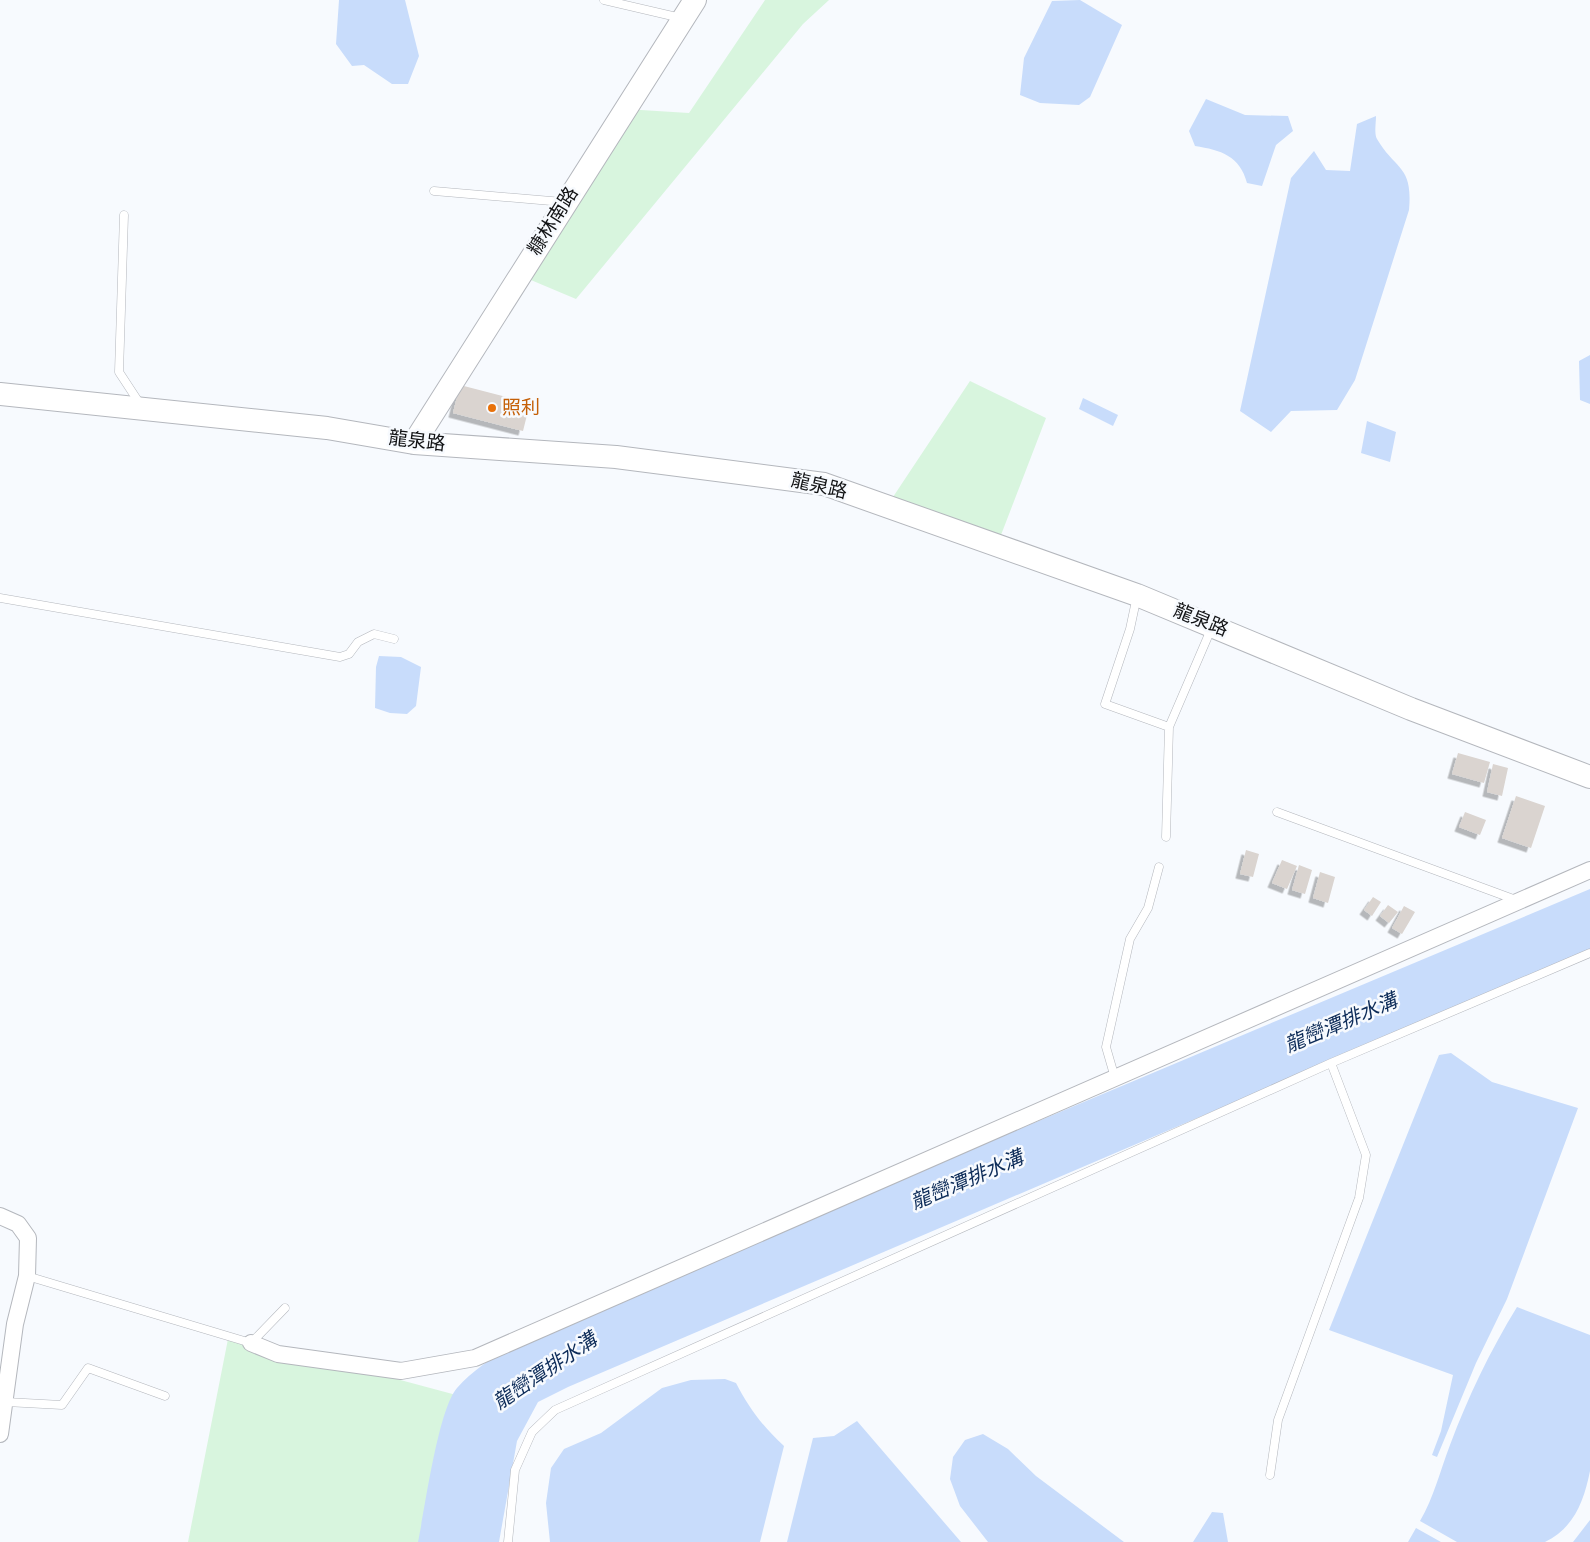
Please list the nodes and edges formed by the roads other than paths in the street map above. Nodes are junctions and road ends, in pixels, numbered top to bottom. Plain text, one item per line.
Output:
1 (604, 0) edge
2 (695, 0) edge
3 (683, 19) junction
4 (434, 191) dead end
5 (565, 202) junction
6 (124, 215) dead end
7 (0, 394) edge
8 (142, 409) junction
9 (414, 443) junction
10 (1137, 595) junction
11 (0, 598) edge
12 (1213, 625) junction
13 (394, 639) dead end
14 (1169, 727) junction
15 (1590, 777) edge
16 (1276, 812) dead end
17 (1166, 837) dead end
18 (1159, 867) dead end
19 (1590, 870) edge
20 (1520, 902) junction
21 (1590, 952) edge
22 (1331, 1063) junction
23 (1115, 1078) junction
24 (0, 1216) edge
25 (27, 1276) junction
26 (285, 1308) dead end
27 (251, 1343) junction
28 (165, 1396) dead end
29 (6, 1402) junction
30 (0, 1434) edge
31 (1270, 1475) dead end
32 (508, 1542) edge

1 - 3 lane
2 - 3 street, 糠林南路
3 - 5 street, 糠林南路
4 - 5 lane
5 - 9 street, 糠林南路
6 - 8 lane
7 - 8 street, 龍泉路
8 - 9 street, 龍泉路
9 - 10 street, 龍泉路
10 - 12 street, 龍泉路
10 - 14 lane
11 - 13 lane
12 - 14 lane
12 - 15 street, 龍泉路
14 - 17 lane
16 - 20 lane
18 - 23 lane
19 - 20 street
20 - 23 street
21 - 22 lane
22 - 31 lane
22 - 32 lane
23 - 27 street
24 - 25 street
25 - 27 lane
25 - 29 street
26 - 27 lane
28 - 29 lane
29 - 30 street

